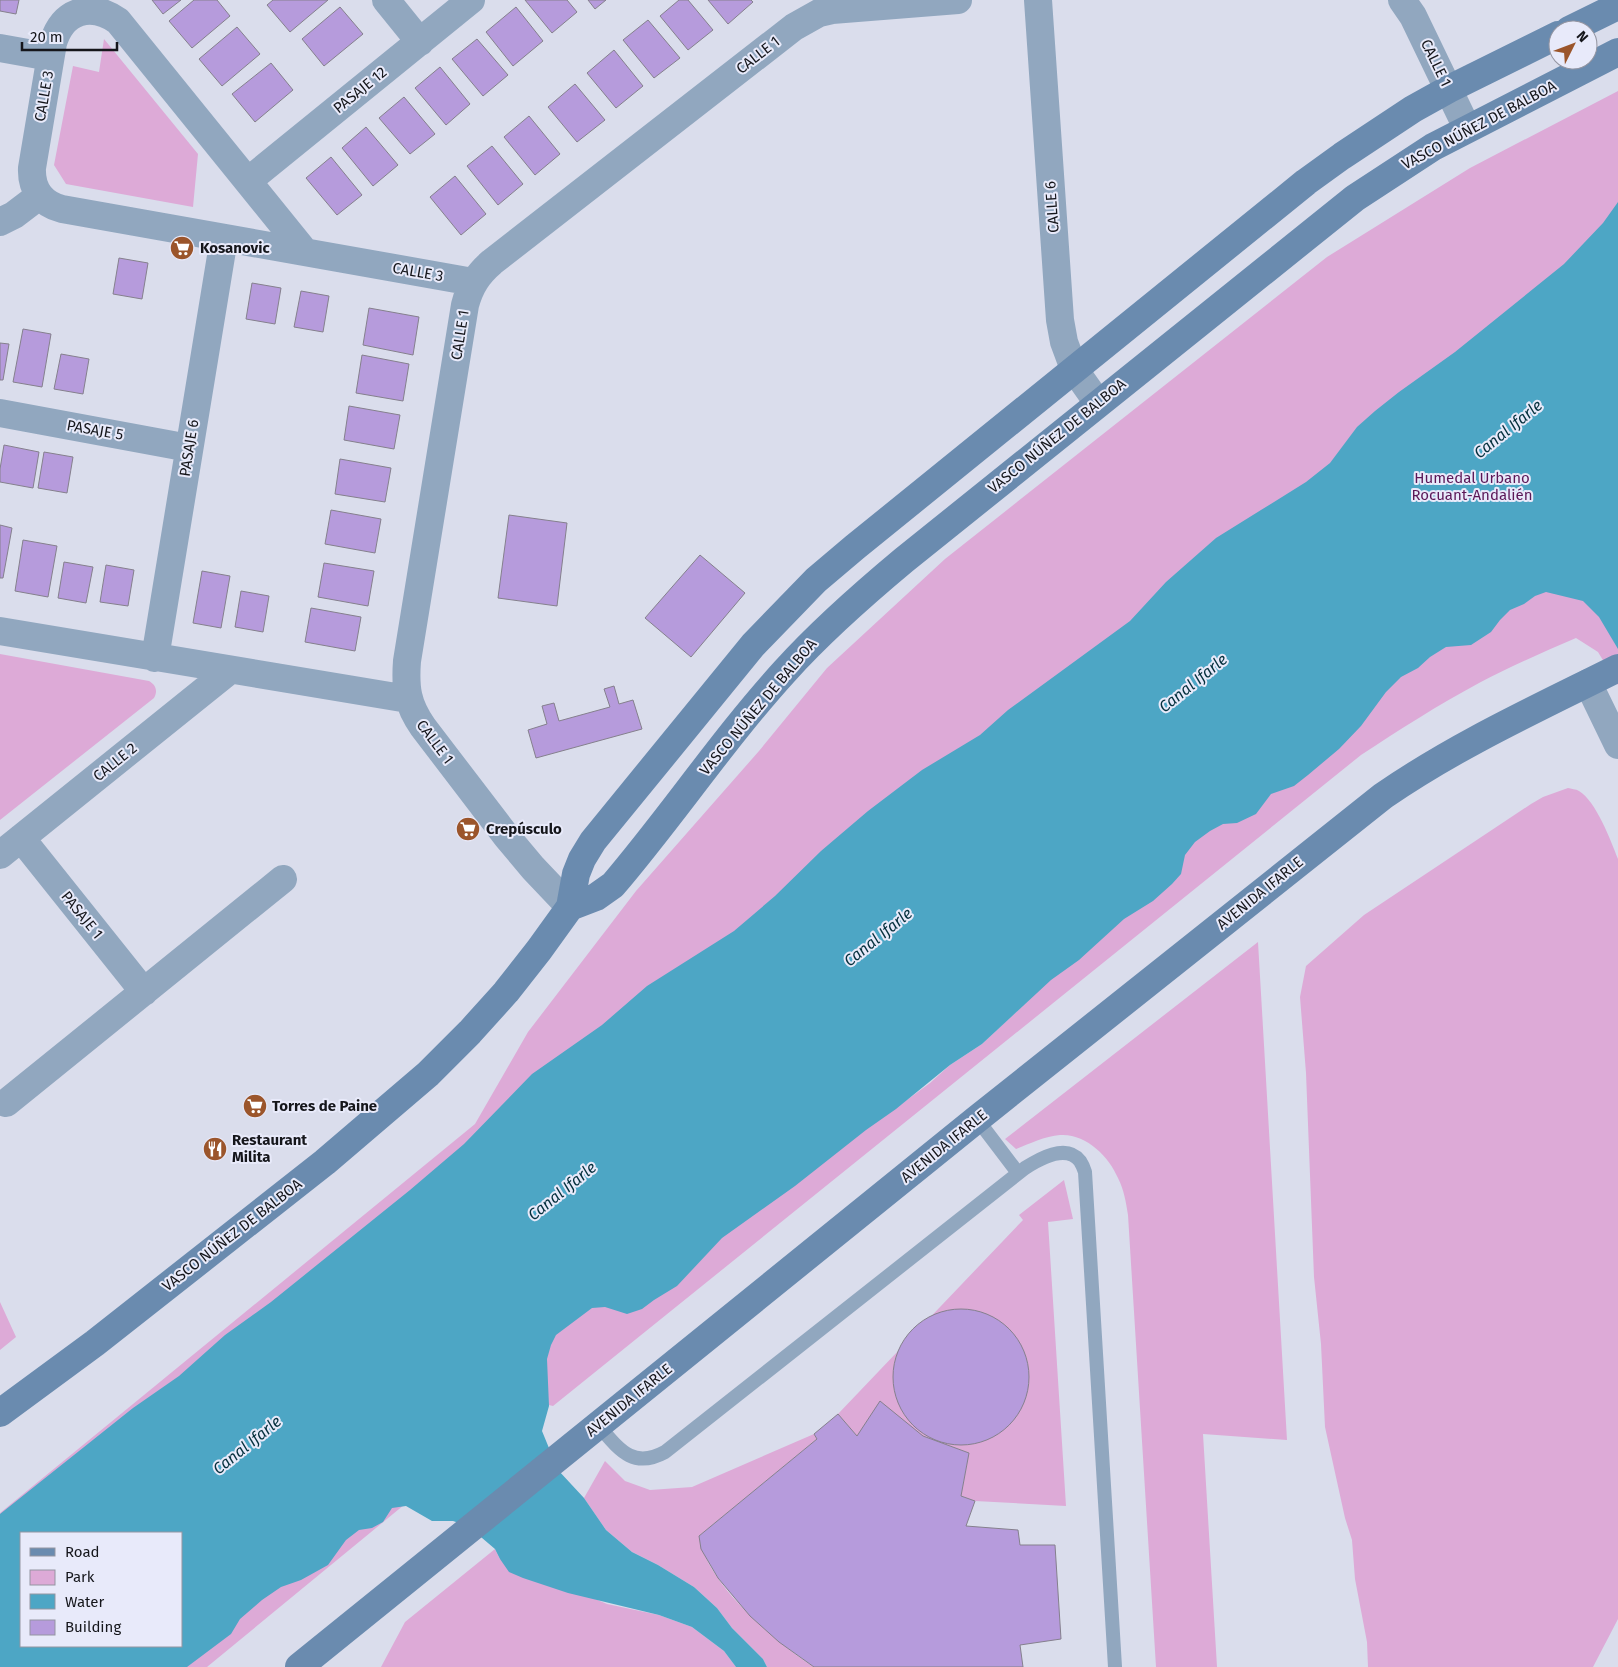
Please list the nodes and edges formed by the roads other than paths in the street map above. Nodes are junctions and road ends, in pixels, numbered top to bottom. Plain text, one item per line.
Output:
1 (386, 0) edge
2 (471, 0) edge
3 (958, 0) edge
4 (1038, 0) edge
5 (1402, 0) edge
6 (82, 6) edge
7 (1618, 6) edge
8 (819, 7) edge
9 (1589, 20) edge
10 (1548, 40) edge
11 (420, 42) junction
12 (0, 48) edge
13 (1618, 52) edge
14 (50, 57) junction
15 (1449, 89) junction
16 (1467, 128) junction
17 (248, 181) junction
18 (39, 196) junction
19 (0, 222) edge
20 (224, 238) junction
21 (305, 252) junction
22 (473, 282) junction
23 (1074, 369) junction
24 (1098, 403) junction
25 (0, 413) edge
26 (189, 448) junction
27 (0, 631) edge
28 (155, 658) junction
29 (230, 670) junction
30 (1602, 676) edge
31 (408, 699) junction
32 (1618, 746) edge
33 (10, 846) edge
34 (283, 879) dead end
35 (570, 907) junction
36 (144, 992) junction
37 (6, 1104) dead end
38 (977, 1119) junction
39 (1018, 1173) junction
40 (0, 1413) edge
41 (598, 1425) junction
42 (299, 1667) edge
43 (1115, 1667) edge

1 - 11 street
2 - 11 street, PASAJE 12
3 - 8 street, CALLE 1
4 - 23 street, CALLE 6
5 - 15 street, CALLE 1
6 - 14 street, CALLE 3
6 - 17 street, CALLE 3
7 - 9 street
8 - 22 street, CALLE 1
10 - 15 street, VASCO NÚÑEZ DE BALBOA
11 - 17 street, PASAJE 12
12 - 14 street
13 - 16 street, VASCO NÚÑEZ DE BALBOA
14 - 18 street, CALLE 3
15 - 16 street, CALLE 1
15 - 23 street, VASCO NÚÑEZ DE BALBOA
16 - 24 street, VASCO NÚÑEZ DE BALBOA
17 - 21 street, CALLE 3
18 - 19 street
18 - 20 street, CALLE 3
20 - 21 street, CALLE 3
20 - 26 street, PASAJE 6
21 - 22 street, CALLE 3
22 - 31 street, CALLE 1
23 - 24 street, CALLE 6
23 - 35 street, VASCO NÚÑEZ DE BALBOA
24 - 35 street, VASCO NÚÑEZ DE BALBOA
25 - 26 street, PASAJE 5
26 - 28 street, PASAJE 6
27 - 28 street
28 - 29 street
29 - 31 street
29 - 33 street, CALLE 2
30 - 32 street
30 - 38 street, AVENIDA IFARLE
31 - 35 street, CALLE 1
33 - 36 street, PASAJE 1
34 - 36 street
35 - 40 street, VASCO NÚÑEZ DE BALBOA
36 - 37 street
38 - 39 lane
38 - 41 street, AVENIDA IFARLE
39 - 41 lane
39 - 43 lane
41 - 42 street, AVENIDA IFARLE

